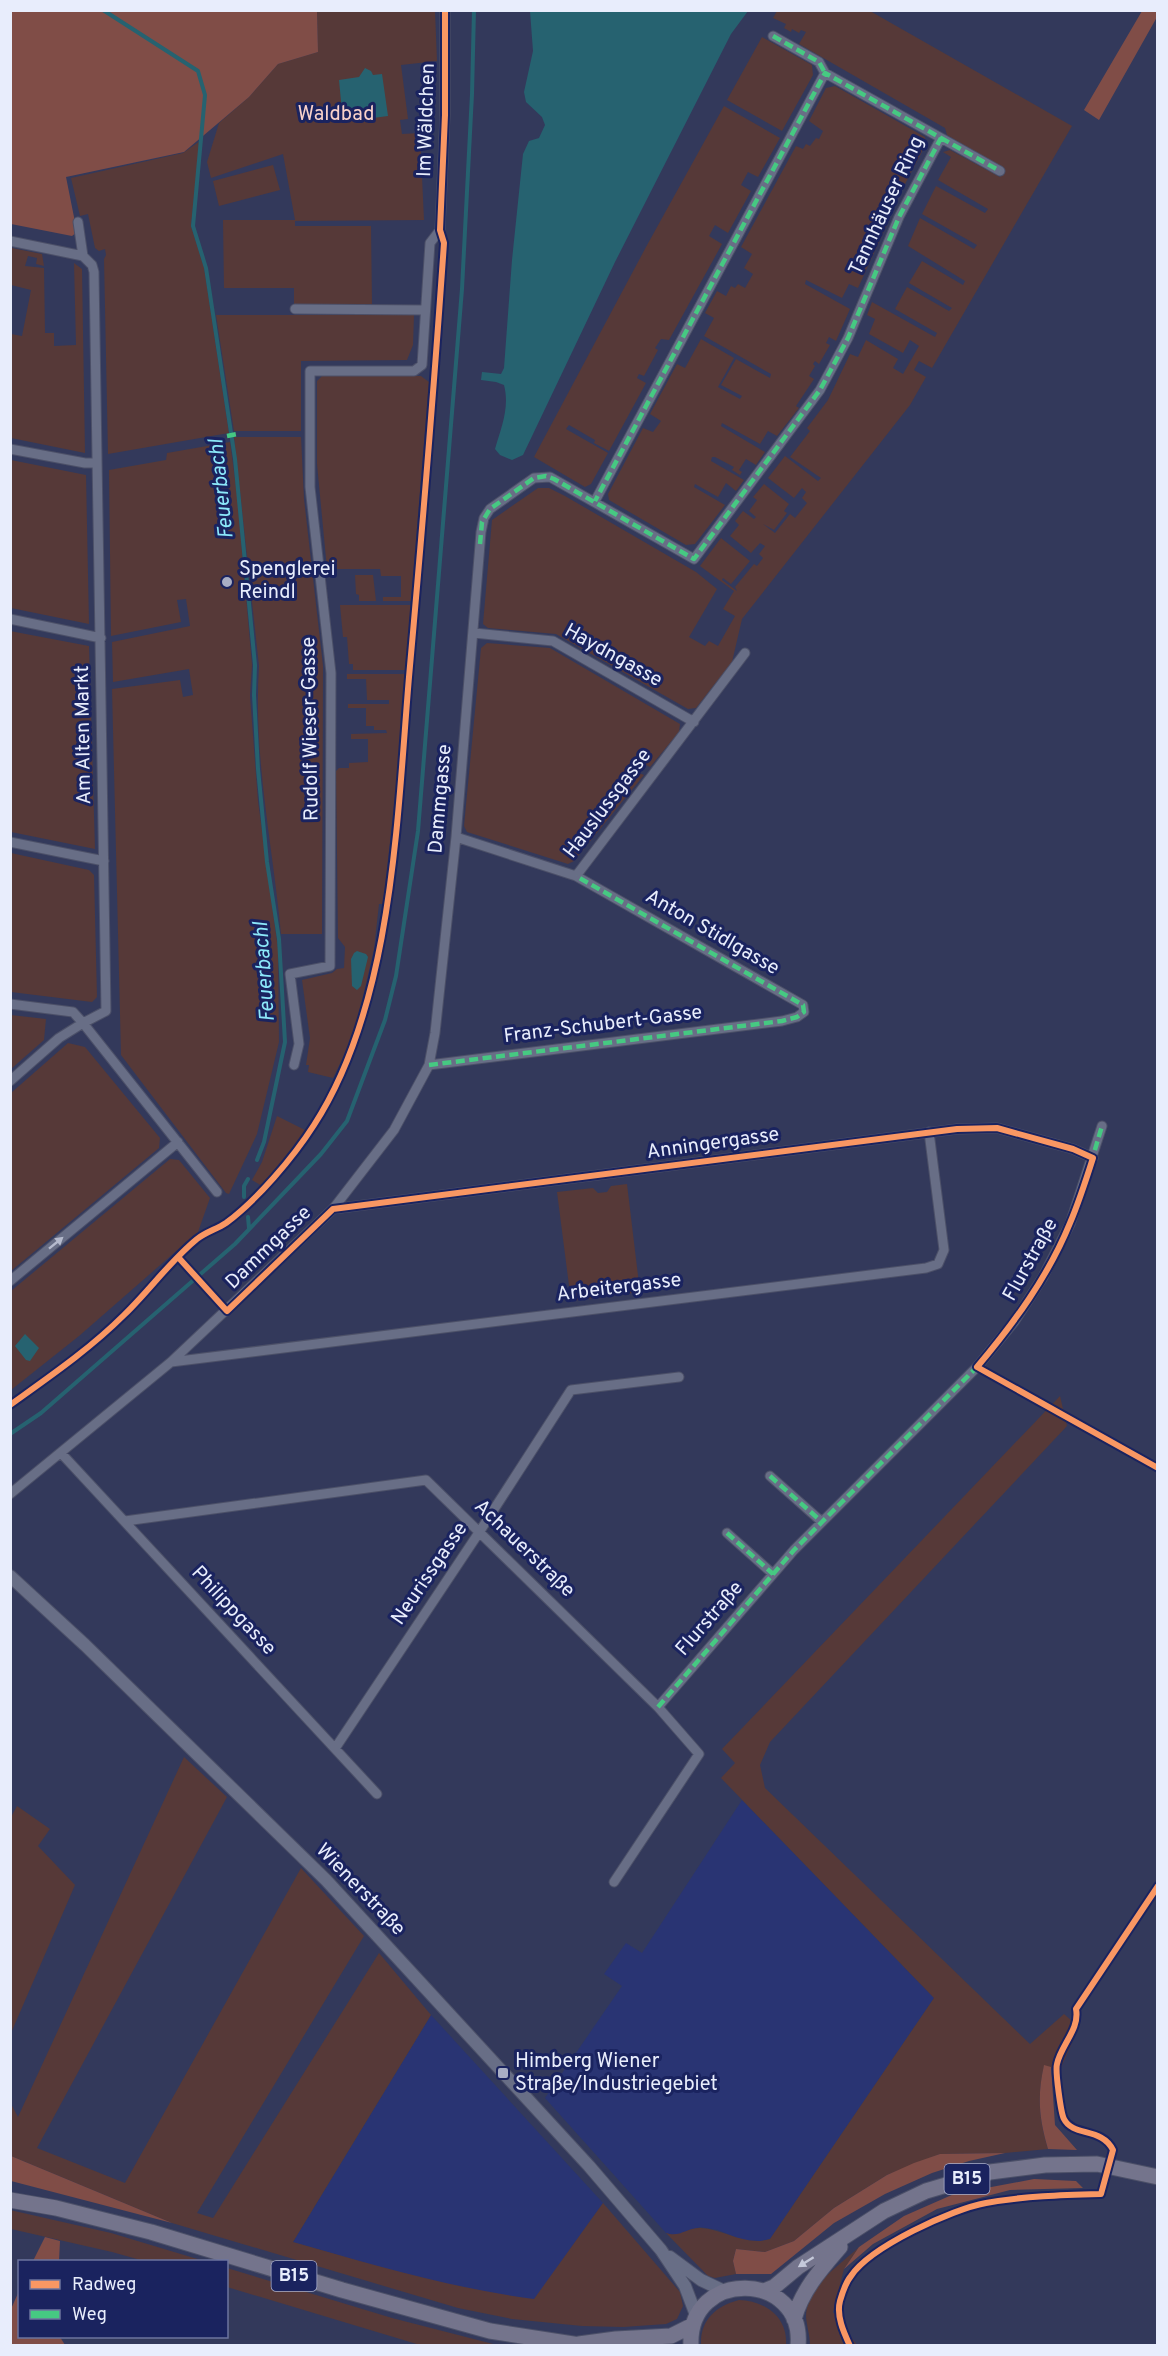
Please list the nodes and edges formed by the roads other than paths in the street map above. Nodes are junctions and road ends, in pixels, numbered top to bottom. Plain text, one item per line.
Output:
1 (445, 10) edge
2 (773, 36) dead end
3 (825, 73) junction
4 (941, 138) junction
5 (1000, 171) dead end
6 (78, 222) dead end
7 (10, 241) edge
8 (84, 256) junction
9 (295, 309) dead end
10 (425, 310) junction
11 (10, 449) edge
12 (97, 463) junction
13 (595, 501) junction
14 (480, 544) joint
15 (10, 619) edge
16 (474, 633) junction
17 (101, 638) junction
18 (745, 654) dead end
19 (694, 722) junction
20 (456, 837) junction
21 (10, 842) edge
22 (104, 861) junction
23 (576, 876) junction
24 (10, 1004) edge
25 (782, 1021) joint
26 (83, 1023) junction
27 (294, 1065) dead end
28 (429, 1065) junction
29 (10, 1081) edge
30 (1102, 1126) dead end
31 (929, 1132) junction
32 (178, 1142) junction
33 (1093, 1158) junction
34 (217, 1192) dead end
35 (333, 1209) junction
36 (10, 1281) edge
37 (171, 1362) junction
38 (679, 1377) dead end
39 (61, 1453) junction
40 (770, 1476) dead end
41 (10, 1494) edge
42 (125, 1521) junction
43 (822, 1522) junction
44 (480, 1531) junction
45 (727, 1533) dead end
46 (773, 1574) junction
47 (10, 1576) edge
48 (658, 1707) junction
49 (336, 1747) junction
50 (377, 1794) dead end
51 (614, 1882) dead end
52 (1158, 2177) edge
53 (10, 2200) edge
54 (850, 2235) junction
55 (662, 2250) junction
56 (724, 2291) junction
57 (764, 2291) junction
58 (794, 2319) junction
59 (694, 2320) junction
60 (582, 2345) edge
61 (691, 2346) edge
62 (798, 2346) edge

1 - 10 street, Im Wäldchen
2 - 3 street, Tannhäuser Ring
3 - 4 street, Tannhäuser Ring
3 - 13 street
4 - 5 street
4 - 13 street, Tannhäuser Ring
6 - 8 street, Am Alten Markt
7 - 8 street
8 - 12 street, Am Alten Markt
9 - 10 street
10 - 27 street, Rudolf Wieser-Gasse
11 - 12 street
12 - 17 street, Am Alten Markt
13 - 14 street, Tannhäuser Ring
14 - 16 street, Dammgasse
15 - 17 street
16 - 19 street, Haydngasse
16 - 20 street, Dammgasse
17 - 22 street, Am Alten Markt
18 - 19 street, Hauslussgasse
19 - 23 street, Hauslussgasse
20 - 23 street, Hauslussgasse
20 - 28 street, Dammgasse
21 - 22 street
22 - 26 street, Am Alten Markt
23 - 25 street, Anton Stidlgasse
24 - 26 street
25 - 28 street, Franz-Schubert-Gasse
26 - 29 street
26 - 32 street
28 - 35 street, Dammgasse
30 - 33 street, Flurstraße
31 - 33 street, Anningergasse
31 - 35 street, Anningergasse
31 - 37 street, Arbeitergasse
32 - 34 street
36 -> 32 street
33 - 43 street, Flurstraße
35 - 37 street, Dammgasse
37 - 39 street, Dammgasse
38 - 44 street, Neurissgasse
39 - 41 street, Dammgasse
39 - 42 street, Philippgasse
40 - 43 street
42 - 44 street, Achauerstraße
42 - 49 street, Philippgasse
43 - 46 street, Flurstraße
44 - 48 street, Achauerstraße
44 - 49 street, Neurissgasse
45 - 46 street
46 - 48 street, Flurstraße
47 - 55 street, Wienerstraße
48 - 51 street, Achauerstraße
49 - 50 street, Philippgasse
52 - 54 main road, B15
53 - 60 main road, B15
54 -> 57 main road, B15
54 - 58 main road, B15
55 - 56 street, Wienerstraße
55 - 59 street, Wienerstraße
56 - 57 main road
56 - 59 main road, B15
57 - 58 main road
58 - 62 main road
59 - 60 main road, B15
59 - 61 main road

